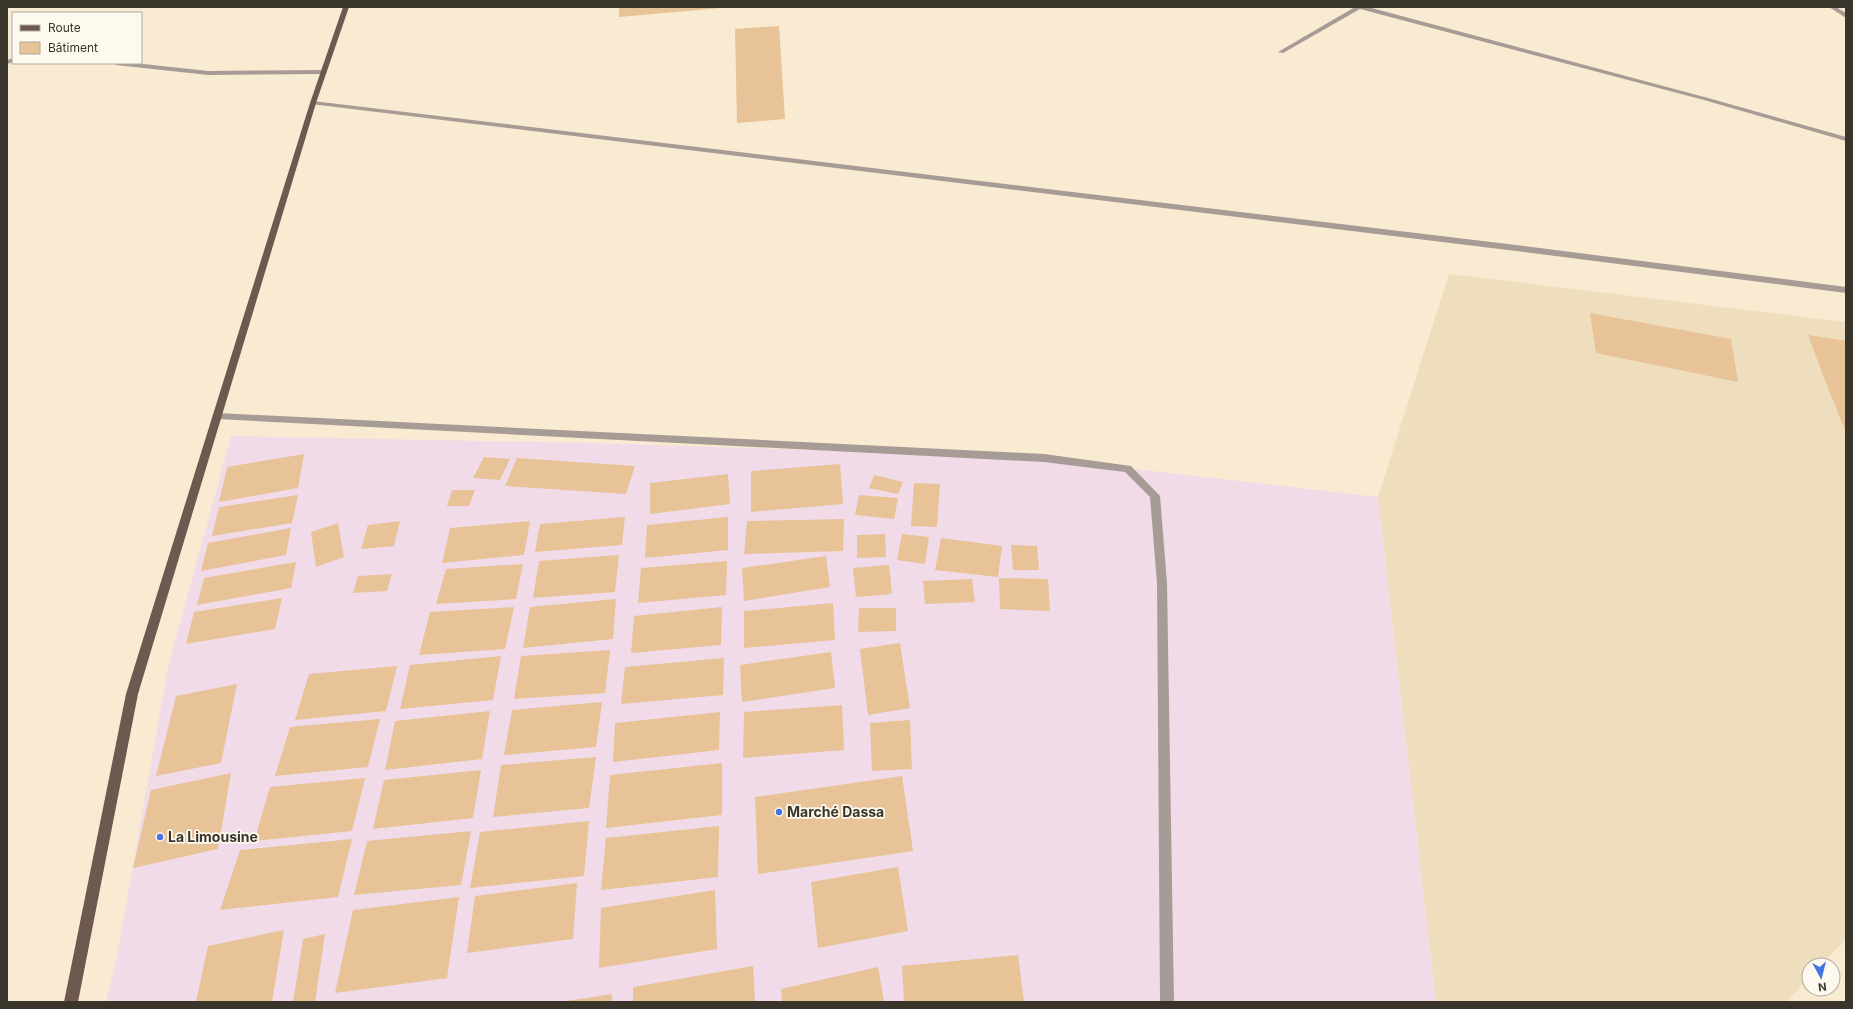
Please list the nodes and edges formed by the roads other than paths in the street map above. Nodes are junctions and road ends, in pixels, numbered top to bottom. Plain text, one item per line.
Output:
1 (346, 7) edge
2 (1360, 7) edge
3 (1832, 7) edge
4 (1846, 16) edge
5 (1281, 52) dead end
6 (126, 64) edge
7 (324, 72) junction
8 (313, 103) junction
9 (1846, 139) edge
10 (1846, 290) edge
11 (217, 416) junction
12 (71, 1002) edge
13 (1167, 1002) edge

1 - 7 main road
2 - 5 street
2 - 9 street
3 - 4 street
6 - 7 street
7 - 8 main road
8 - 10 street
8 - 11 main road
11 - 12 main road
11 - 13 street

